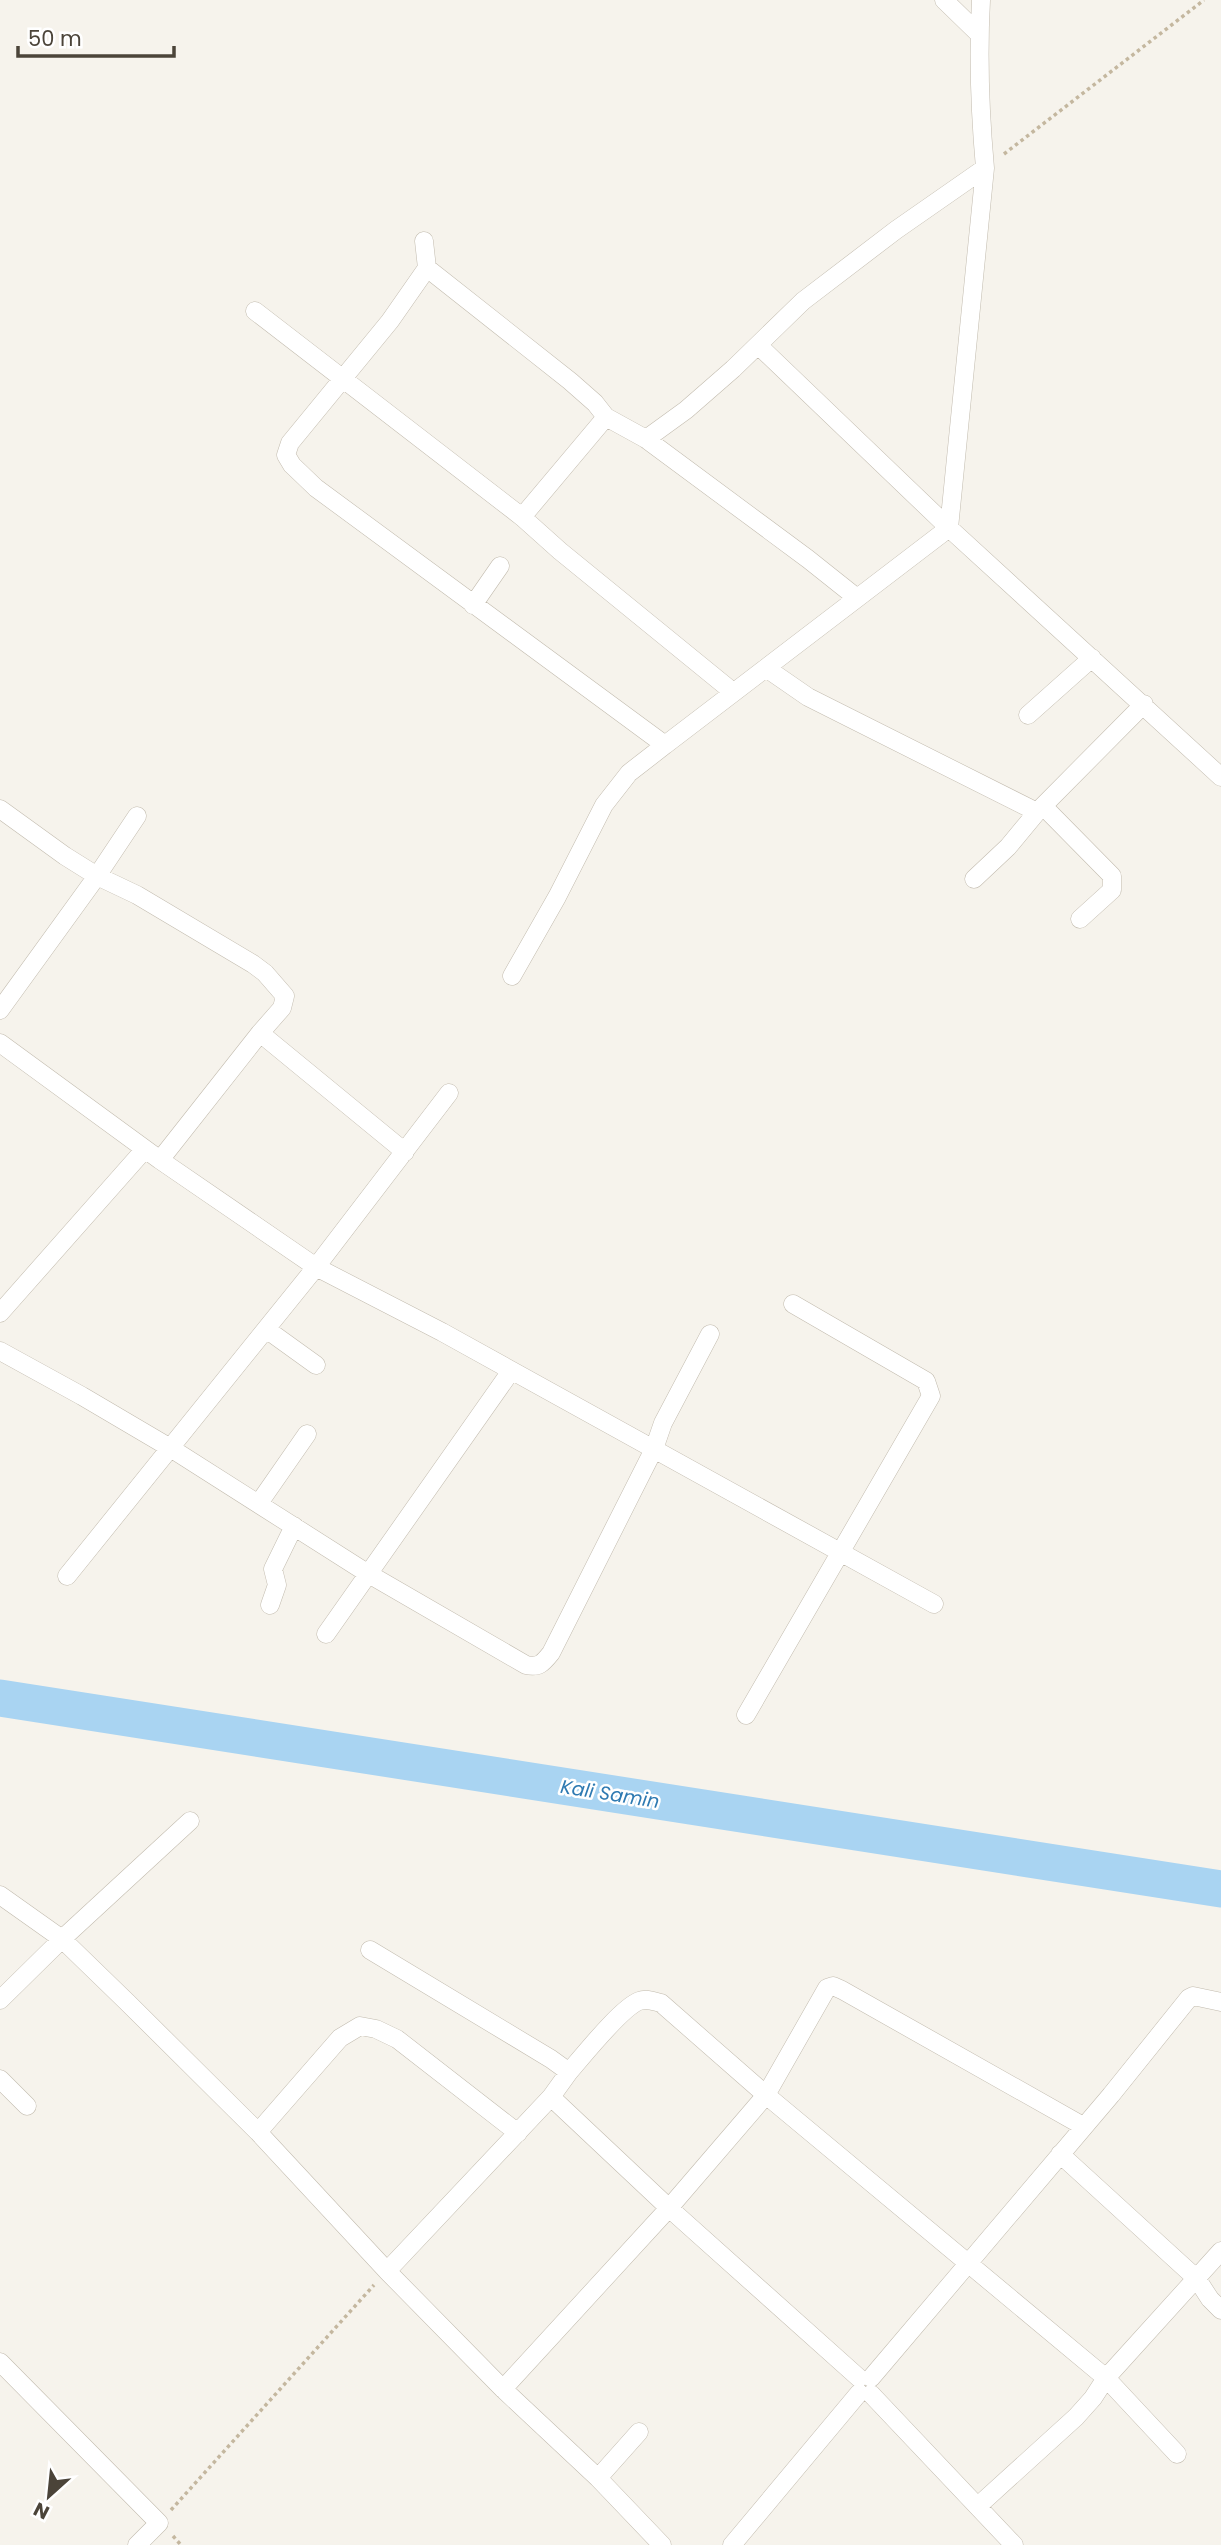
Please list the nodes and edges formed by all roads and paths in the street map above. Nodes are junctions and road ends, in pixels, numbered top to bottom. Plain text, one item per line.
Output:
1 (944, 0) edge
2 (981, 0) edge
3 (1204, 0) edge
4 (979, 34) junction
5 (985, 168) junction
6 (424, 241) dead end
7 (427, 268) junction
8 (255, 312) dead end
9 (758, 345) junction
10 (342, 378) junction
11 (606, 417) junction
12 (646, 439) junction
13 (522, 517) junction
14 (949, 528) junction
15 (500, 566) dead end
16 (857, 598) junction
17 (472, 605) junction
18 (1092, 658) junction
19 (766, 668) junction
20 (733, 692) junction
21 (1144, 704) junction
22 (1028, 715) dead end
23 (664, 745) junction
24 (1221, 777) edge
25 (1040, 809) junction
26 (0, 810) edge
27 (137, 816) dead end
28 (97, 876) junction
29 (974, 879) dead end
30 (1080, 919) dead end
31 (512, 976) dead end
32 (0, 1010) edge
33 (260, 1033) junction
34 (0, 1043) edge
35 (449, 1093) dead end
36 (145, 1149) junction
37 (405, 1152) junction
38 (160, 1160) junction
39 (316, 1266) junction
40 (793, 1304) dead end
41 (0, 1313) edge
42 (266, 1329) junction
43 (710, 1334) dead end
44 (0, 1351) edge
45 (316, 1365) dead end
46 (511, 1371) junction
47 (307, 1434) dead end
48 (172, 1449) junction
49 (654, 1449) junction
50 (259, 1503) junction
51 (294, 1526) junction
52 (842, 1552) junction
53 (367, 1573) junction
54 (68, 1576) dead end
55 (934, 1604) dead end
56 (270, 1605) dead end
57 (326, 1634) dead end
58 (746, 1715) dead end
59 (190, 1821) dead end
60 (0, 1895) edge
61 (62, 1939) junction
62 (370, 1950) dead end
63 (0, 2000) edge
64 (1221, 2002) edge
65 (569, 2072) junction
66 (0, 2079) edge
67 (766, 2095) junction
68 (551, 2097) junction
69 (27, 2106) dead end
70 (1083, 2126) junction
71 (258, 2132) junction
72 (518, 2133) junction
73 (1060, 2154) junction
74 (669, 2208) junction
75 (1221, 2251) edge
76 (968, 2263) junction
77 (387, 2271) junction
78 (1197, 2279) junction
79 (1221, 2310) edge
80 (0, 2362) edge
81 (1106, 2378) junction
82 (865, 2386) junction
83 (503, 2389) junction
84 (639, 2432) dead end
85 (1177, 2454) dead end
86 (598, 2478) junction
87 (978, 2506) junction
88 (159, 2523) junction
89 (1010, 2544) edge
90 (137, 2545) edge
91 (181, 2545) edge
92 (662, 2545) edge
93 (732, 2545) edge

1 - 4 street
2 - 4 street
3 - 5 path
4 - 5 street
5 - 9 street
5 - 14 street
6 - 7 street
7 - 10 street
7 - 11 street
8 - 10 street
9 - 12 street
9 - 14 street
10 - 13 street
10 - 17 street
11 - 12 street
11 - 13 street
12 - 16 street
13 - 20 street
14 - 16 street
14 - 18 street
15 - 17 street
16 - 19 street
17 - 23 street
18 - 21 street
18 - 22 street
19 - 20 street
19 - 25 street
20 - 23 street
21 - 24 street
21 - 25 street
23 - 31 street
25 - 29 street
25 - 30 street
26 - 28 street
27 - 28 street
28 - 32 street
28 - 33 street
33 - 37 street
33 - 38 street
34 - 36 street
35 - 37 street
36 - 38 street
36 - 41 street
37 - 39 street
38 - 39 street
39 - 42 street
39 - 46 street
40 - 52 street
42 - 45 street
42 - 48 street
43 - 49 street
44 - 48 street
46 - 49 street
46 - 53 street
47 - 50 street
48 - 50 street
48 - 54 street
49 - 52 street
49 - 53 street
50 - 51 street
51 - 53 street
51 - 56 street
52 - 55 street
52 - 58 street
53 - 57 street
59 - 61 street
60 - 61 street
61 - 63 street
61 - 71 street
62 - 65 street
64 - 70 street
65 - 67 street
65 - 68 street
66 - 69 street
67 - 70 street
67 - 74 street
67 - 76 street
68 - 72 street
68 - 74 street
70 - 73 street
71 - 72 street
71 - 77 street
72 - 77 street
73 - 76 street
73 - 78 street
74 - 82 street
74 - 83 street
75 - 78 street
76 - 81 street
76 - 82 street
77 - 83 street
77 - 88 path
78 - 79 street
78 - 81 street
80 - 88 street
81 - 85 street
81 - 87 street
82 - 87 street
82 - 93 street
83 - 86 street
84 - 86 street
86 - 92 street
87 - 89 street
88 - 90 street
88 - 91 path

